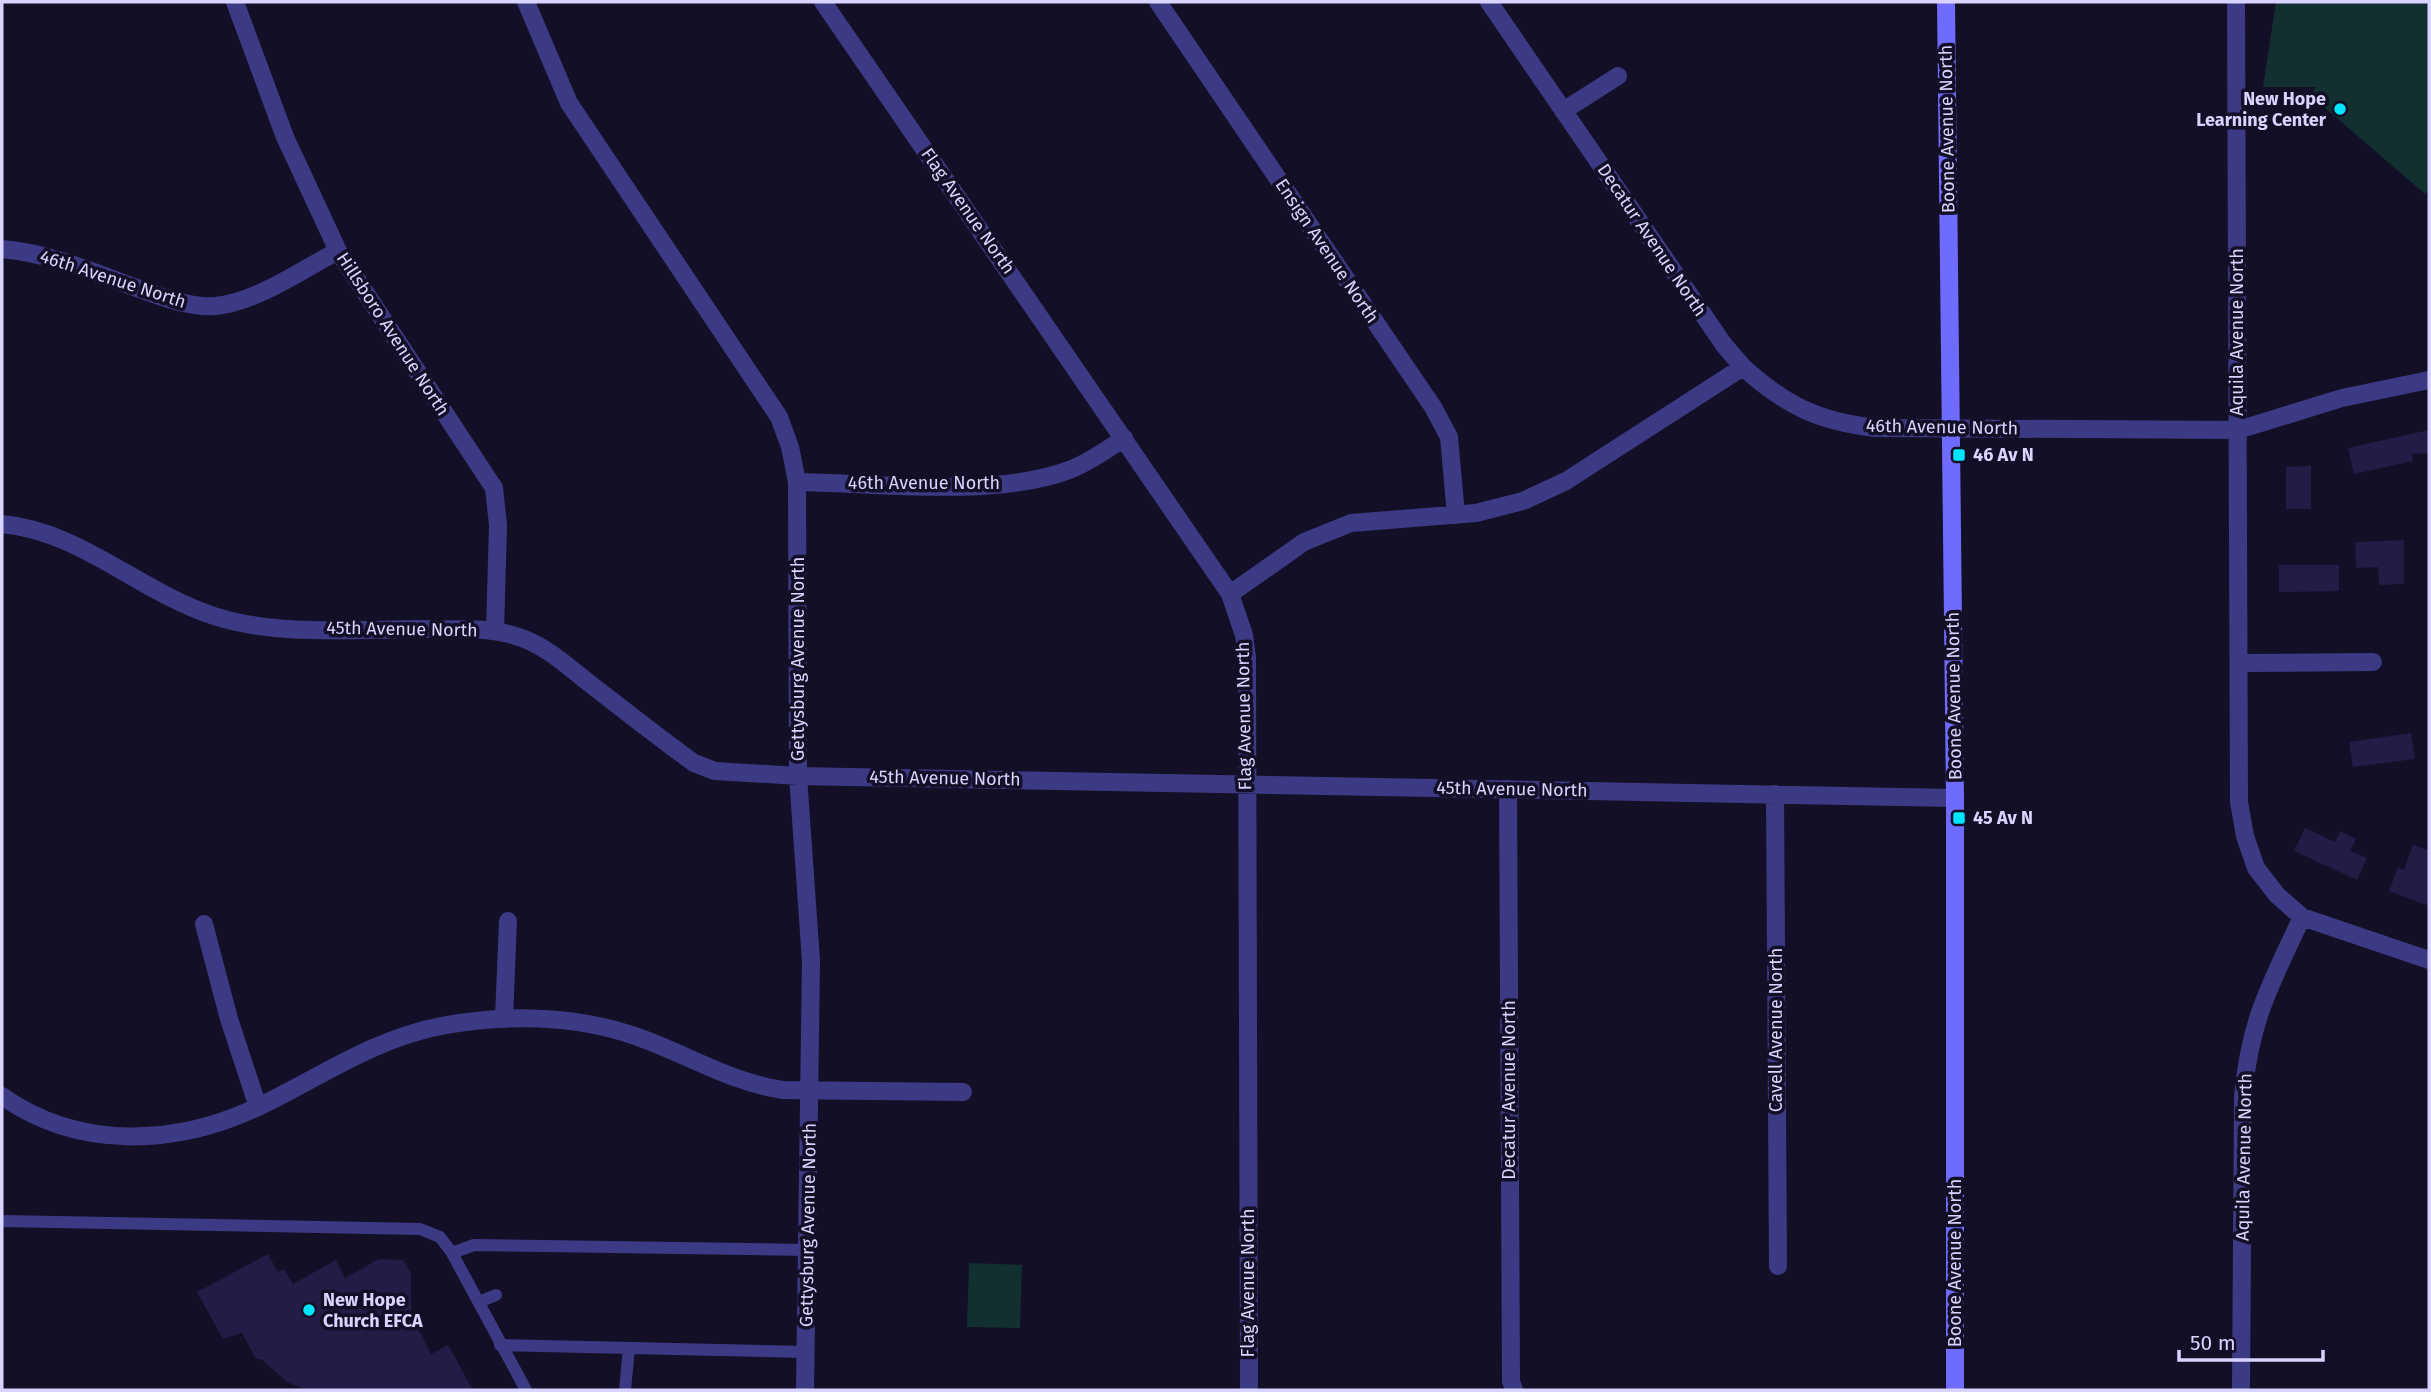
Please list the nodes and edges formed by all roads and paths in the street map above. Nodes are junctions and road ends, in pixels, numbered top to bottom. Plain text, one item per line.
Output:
1 (234, 2) edge
2 (526, 2) edge
3 (823, 2) edge
4 (1158, 2) edge
5 (1489, 2) edge
6 (1946, 2) edge
7 (2236, 2) edge
8 (1618, 76) dead end
9 (1563, 111) junction
10 (2, 250) edge
11 (338, 251) junction
12 (1743, 368) junction
13 (2429, 380) edge
14 (1951, 428) junction
15 (2238, 430) junction
16 (1124, 438) junction
17 (797, 482) junction
18 (1456, 515) junction
19 (2, 524) edge
20 (1230, 594) junction
21 (495, 631) junction
22 (2373, 662) dead end
23 (2240, 663) junction
24 (798, 776) junction
25 (1245, 784) junction
26 (1507, 789) junction
27 (1775, 794) junction
28 (1955, 798) junction
29 (2302, 917) junction
30 (508, 922) dead end
31 (204, 924) dead end
32 (2429, 960) edge
33 (504, 1018) junction
34 (810, 1090) junction
35 (963, 1092) dead end
36 (2, 1096) edge
37 (258, 1107) junction
38 (2, 1221) edge
39 (809, 1250) junction
40 (452, 1253) junction
41 (1778, 1266) dead end
42 (496, 1295) dead end
43 (479, 1302) junction
44 (500, 1345) junction
45 (629, 1348) junction
46 (806, 1352) junction
47 (526, 1390) edge
48 (625, 1390) edge
49 (805, 1390) edge
50 (1249, 1390) edge
51 (1514, 1390) edge
52 (1955, 1390) edge
53 (2241, 1390) edge

1 - 11 street, Hillsboro Avenue North
2 - 17 street, Gettysburg Avenue North
3 - 16 street, Flag Avenue North
4 - 18 street, Ensign Avenue North
5 - 9 street, Decatur Avenue North
6 - 14 street, Boone Avenue North
7 - 15 street, Aquila Avenue North
8 - 9 street
9 - 12 street, Decatur Avenue North
10 - 11 street, 46th Avenue North
11 - 21 street, Hillsboro Avenue North
12 - 14 street, 46th Avenue North
12 - 18 street
13 - 15 street, 46th Avenue North
14 - 15 street, 46th Avenue North
14 - 28 street, Boone Avenue North
15 - 23 street, Aquila Avenue North
16 - 17 street, 46th Avenue North
16 - 20 street, Flag Avenue North
17 - 24 street, Gettysburg Avenue North
18 - 20 street
19 - 21 street, 45th Avenue North
20 - 25 street, Flag Avenue North
21 - 24 street, 45th Avenue North
22 - 23 street
23 - 29 street, Aquila Avenue North
24 - 25 street, 45th Avenue North
24 - 34 street, Gettysburg Avenue North
25 - 26 street, 45th Avenue North
25 - 50 street, Flag Avenue North
26 - 27 street, 45th Avenue North
26 - 51 street, Decatur Avenue North
27 - 28 street, 45th Avenue North
27 - 41 street, Cavell Avenue North
28 - 52 street, Boone Avenue North
29 - 32 street
29 - 53 street, Aquila Avenue North
30 - 33 street
31 - 37 street
33 - 34 street
33 - 37 street
34 - 35 street
34 - 39 street, Gettysburg Avenue North
36 - 37 street
38 - 40 lane
39 - 40 lane
39 - 46 street, Gettysburg Avenue North
40 - 43 lane
42 - 43 lane
43 - 44 lane
44 - 45 lane
44 - 47 lane
45 - 46 lane
45 - 48 lane
46 - 49 street, Gettysburg Avenue North

